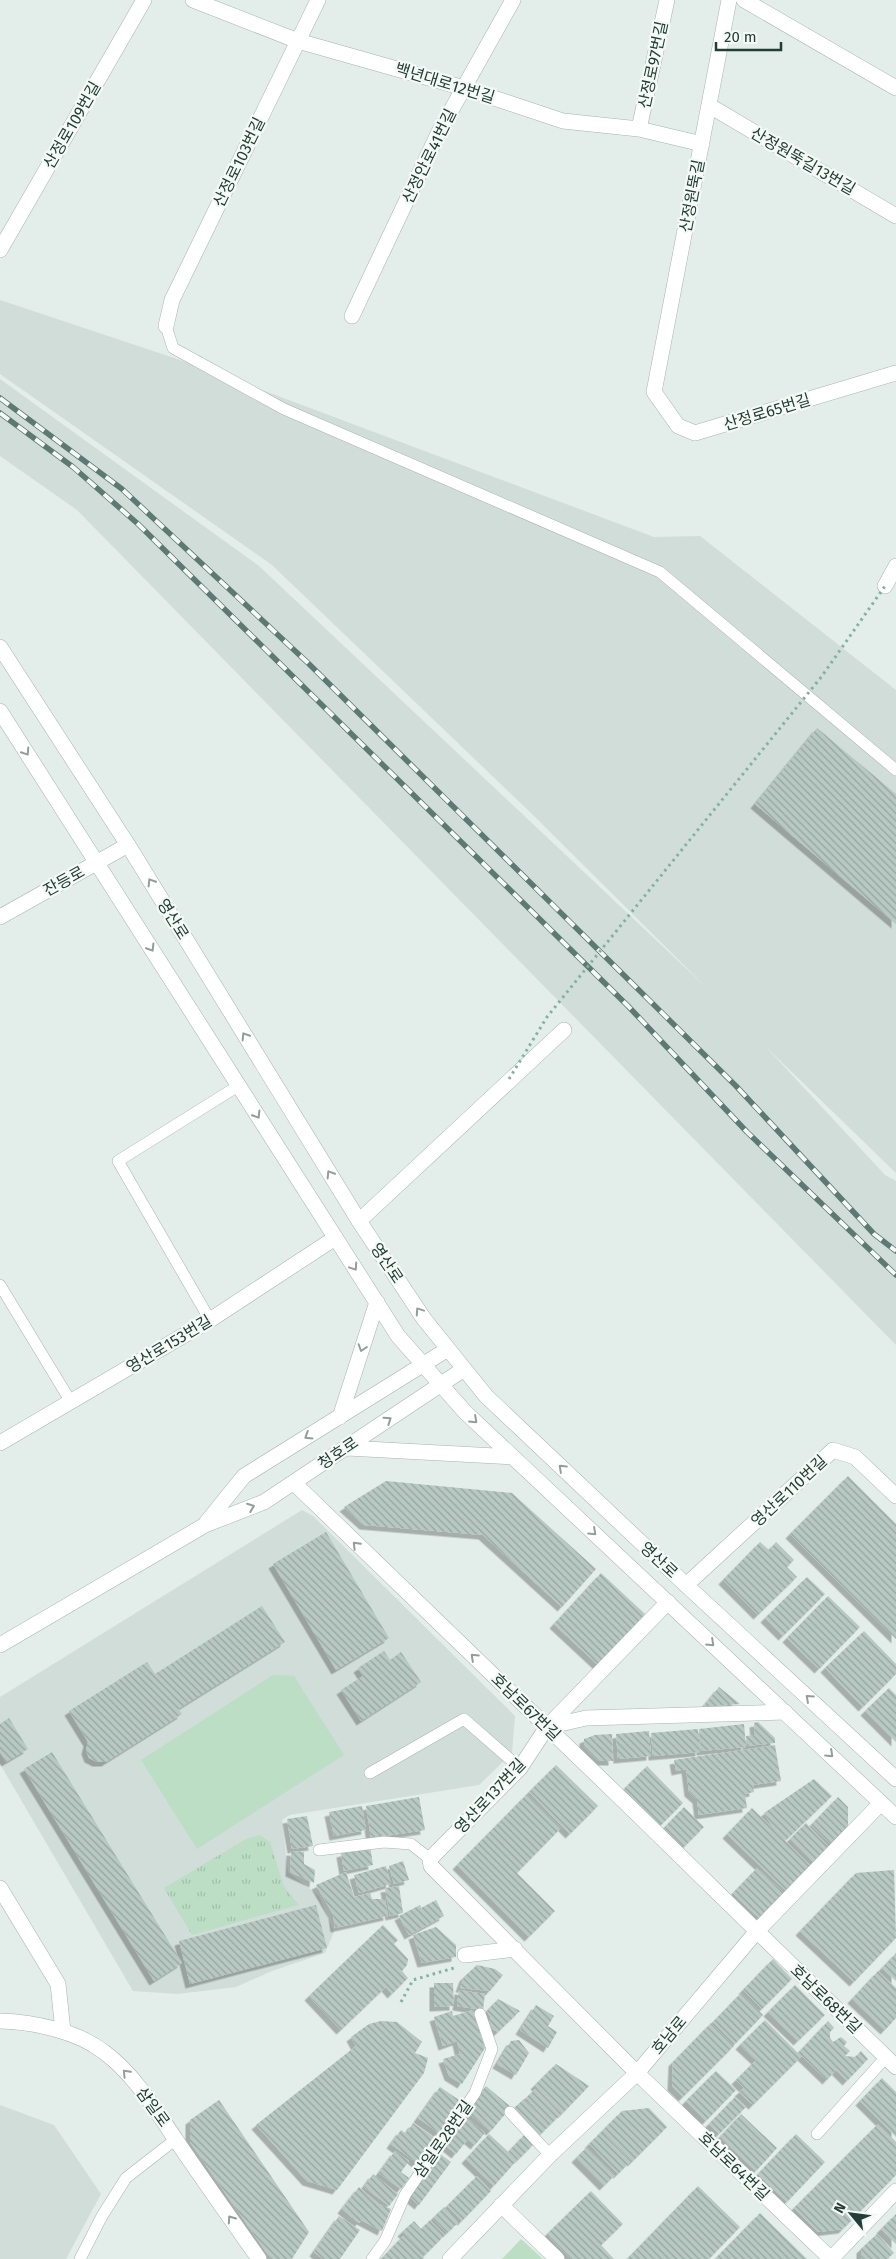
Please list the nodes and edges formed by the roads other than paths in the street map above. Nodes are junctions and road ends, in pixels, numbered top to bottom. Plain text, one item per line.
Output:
1 (144, 0) edge
2 (193, 0) edge
3 (318, 0) edge
4 (513, 0) edge
5 (667, 0) edge
6 (729, 0) edge
7 (744, 0) edge
8 (298, 41) junction
9 (464, 88) junction
10 (896, 88) edge
11 (710, 106) junction
12 (639, 129) junction
13 (702, 144) junction
14 (896, 216) edge
15 (0, 250) edge
16 (352, 316) dead end
17 (166, 326) joint
18 (896, 373) edge
19 (654, 392) joint
20 (896, 566) edge
21 (885, 586) road end
22 (0, 647) edge
23 (0, 711) edge
24 (896, 770) edge
25 (128, 845) junction
26 (97, 863) junction
27 (0, 917) edge
28 (564, 1030) dead end
29 (238, 1086) junction
30 (359, 1221) junction
31 (335, 1238) junction
32 (0, 1285) edge
33 (377, 1302) junction
34 (210, 1320) junction
35 (448, 1349) junction
36 (424, 1365) junction
37 (464, 1369) junction
38 (441, 1385) junction
39 (71, 1402) junction
40 (340, 1417) junction
41 (0, 1443) edge
42 (347, 1448) junction
43 (514, 1457) junction
44 (294, 1483) junction
45 (896, 1496) edge
46 (205, 1525) junction
47 (686, 1585) junction
48 (668, 1602) junction
49 (0, 1644) edge
50 (785, 1712) junction
51 (547, 1727) junction
52 (520, 1768) junction
53 (370, 1773) dead end
54 (896, 1779) edge
55 (882, 1803) junction
56 (896, 1817) edge
57 (319, 1850) dead end
58 (430, 1859) junction
59 (0, 1888) edge
60 (757, 1931) junction
61 (515, 1949) junction
62 (465, 1955) road end
63 (480, 2014) dead end
64 (0, 2020) edge
65 (63, 2031) junction
66 (891, 2062) edge
67 (637, 2073) junction
68 (510, 2112) dead end
69 (817, 2134) dead end
70 (176, 2139) junction
71 (550, 2155) junction
72 (896, 2191) edge
73 (501, 2204) junction
74 (80, 2259) edge
75 (259, 2259) edge
76 (372, 2259) edge
77 (450, 2259) edge
78 (557, 2259) edge
79 (831, 2259) edge

1 - 15 street, 산정로109번길
2 - 8 street, 백년대로12번길
3 - 8 street, 산정로103번길
4 - 9 street, 산정안로41번길
5 - 12 street, 산정로97번길
6 - 11 street, 산정원뚝길
7 - 10 street
8 - 9 street, 백년대로12번길
8 - 17 street, 산정로103번길
9 - 12 street, 백년대로12번길
9 - 16 street, 산정안로41번길
11 - 13 street, 산정원뚝길
11 - 14 street, 산정원뚝길13번길
12 - 13 street, 백년대로12번길
13 - 19 street, 산정원뚝길
17 - 24 lane
18 - 19 street, 산정로65번길
20 - 21 street
22 - 25 street, 영산로
23 -> 26 street, 영산로
25 - 26 street, 잔등로
30 -> 25 street, 영산로
26 - 27 street, 잔등로
26 -> 29 street, 영산로
28 - 30 street
29 -> 31 street, 영산로
29 - 34 lane
35 -> 30 street, 영산로
31 -> 33 street, 영산로
31 - 34 street, 영산로153번길
32 - 39 lane
33 - 36 street, 영산로
33 -> 40 street
34 - 39 street, 영산로153번길
35 - 36 street, 청호로
35 - 37 street, 영산로
36 - 38 street, 영산로
36 - 40 street, 청호로
37 - 38 street, 청호로
47 -> 37 street, 영산로
42 -> 38 street, 청호로
38 -> 43 street, 영산로
39 - 41 street, 영산로153번길
40 -> 46 street, 청호로
42 - 43 street
42 - 44 street, 청호로
43 -> 48 street, 영산로
46 -> 44 street, 청호로
51 -> 44 street, 호남로67번길
45 - 47 street, 영산로110번길
46 - 49 street, 청호로
54 -> 47 street, 영산로
48 -> 50 street, 영산로
48 - 51 street, 영산로137번길
50 - 51 street
50 -> 55 street, 영산로
51 - 52 street, 영산로137번길
51 - 60 street, 호남로67번길
52 - 53 lane
52 - 58 street, 영산로137번길
55 - 56 street, 영산로
55 - 60 street, 호남로
57 - 58 lane
58 - 61 street
59 - 65 street
60 - 66 street, 호남로68번길
60 - 67 street, 호남로
61 - 62 street
61 - 67 street, 호남로64번길
63 - 76 lane, 삼일로28번길
64 - 65 street, 삼일로
70 -> 65 street, 삼일로
66 - 69 lane
67 - 71 street, 호남로
67 - 79 street, 호남로64번길
68 - 71 lane
70 - 74 lane
75 -> 70 street, 삼일로
71 - 73 street, 호남로
72 - 79 street
73 - 77 street, 호남로
73 - 78 street

